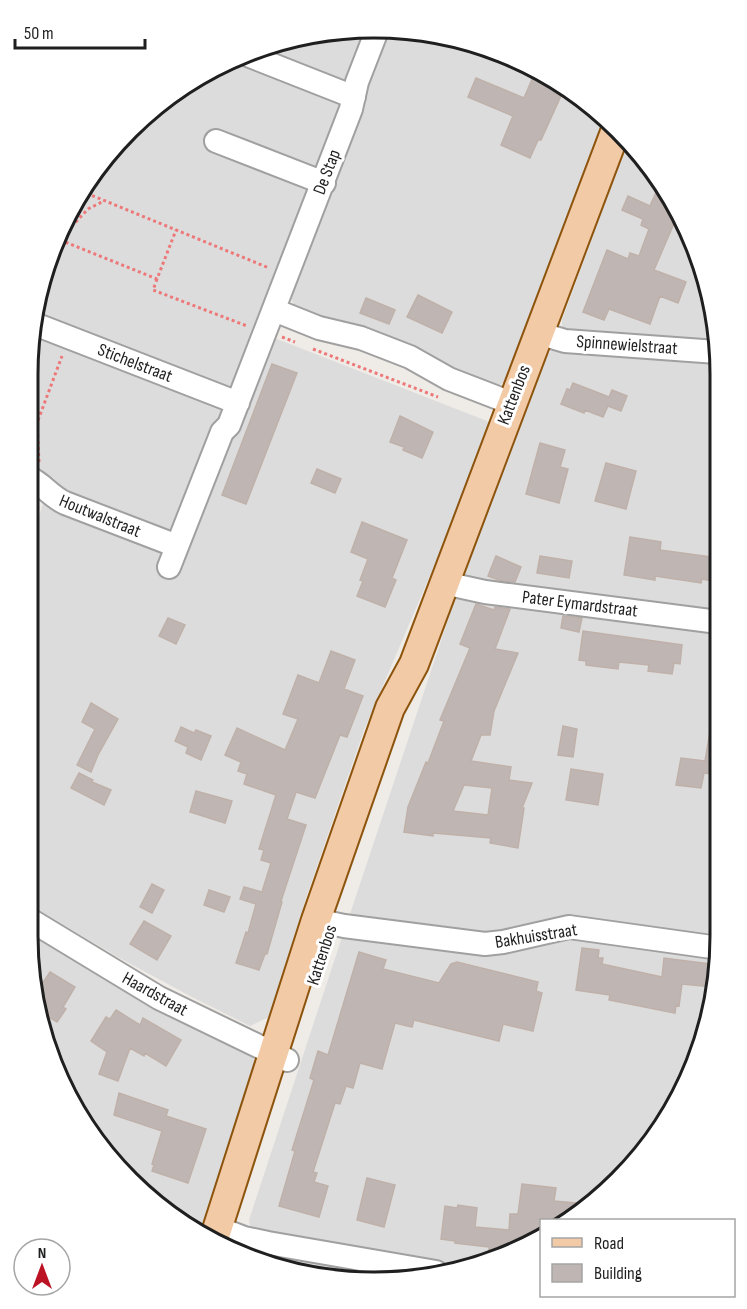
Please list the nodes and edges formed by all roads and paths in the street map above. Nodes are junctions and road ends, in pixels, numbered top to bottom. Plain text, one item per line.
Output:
1 (374, 38) edge
2 (256, 58) edge
3 (354, 97) junction
4 (613, 138) edge
5 (216, 141) dead end
6 (324, 183) junction
7 (89, 195) edge
8 (104, 201) junction
9 (70, 228) edge
10 (176, 230) junction
11 (64, 242) edge
12 (287, 275) junction
13 (157, 279) junction
14 (274, 310) junction
15 (41, 326) edge
16 (265, 332) junction
17 (538, 333) junction
18 (70, 338) junction
19 (300, 344) dead end
20 (311, 348) dead end
21 (709, 351) edge
22 (440, 398) dead end
23 (237, 403) junction
24 (512, 403) junction
25 (38, 420) edge
26 (38, 484) edge
27 (38, 490) edge
28 (38, 508) edge
29 (173, 557) joint
30 (444, 583) junction
31 (710, 621) edge
32 (324, 922) junction
33 (38, 925) edge
34 (709, 947) edge
35 (280, 1057) junction
36 (224, 1236) edge
37 (418, 1269) edge

1 - 3 street, De Stap
2 - 3 street
3 - 6 street, De Stap
4 - 17 main road, Kattenbos
5 - 6 street
6 - 12 street, De Stap
7 - 8 path
8 - 9 path
8 - 10 path
10 - 12 path
10 - 13 path
11 - 13 path
12 - 14 street, De Stap
13 - 16 path
14 - 16 street, De Stap
14 - 24 street
15 - 18 street, Stichelstraat
16 - 19 path
16 - 23 street, De Stap
17 - 21 street, Spinnewielstraat
17 - 24 main road, Kattenbos
18 - 23 street, Stichelstraat
18 - 25 path
20 - 22 path
23 - 29 street, De Stap
24 - 30 main road, Kattenbos
26 - 29 street, Houtwalstraat
27 - 28 path
30 - 31 street, Pater Eymardstraat
30 - 32 main road, Kattenbos
32 - 34 street, Bakhuisstraat
32 - 35 main road, Kattenbos
33 - 35 street, Haardstraat
35 - 36 main road, Kattenbos
36 - 37 street

